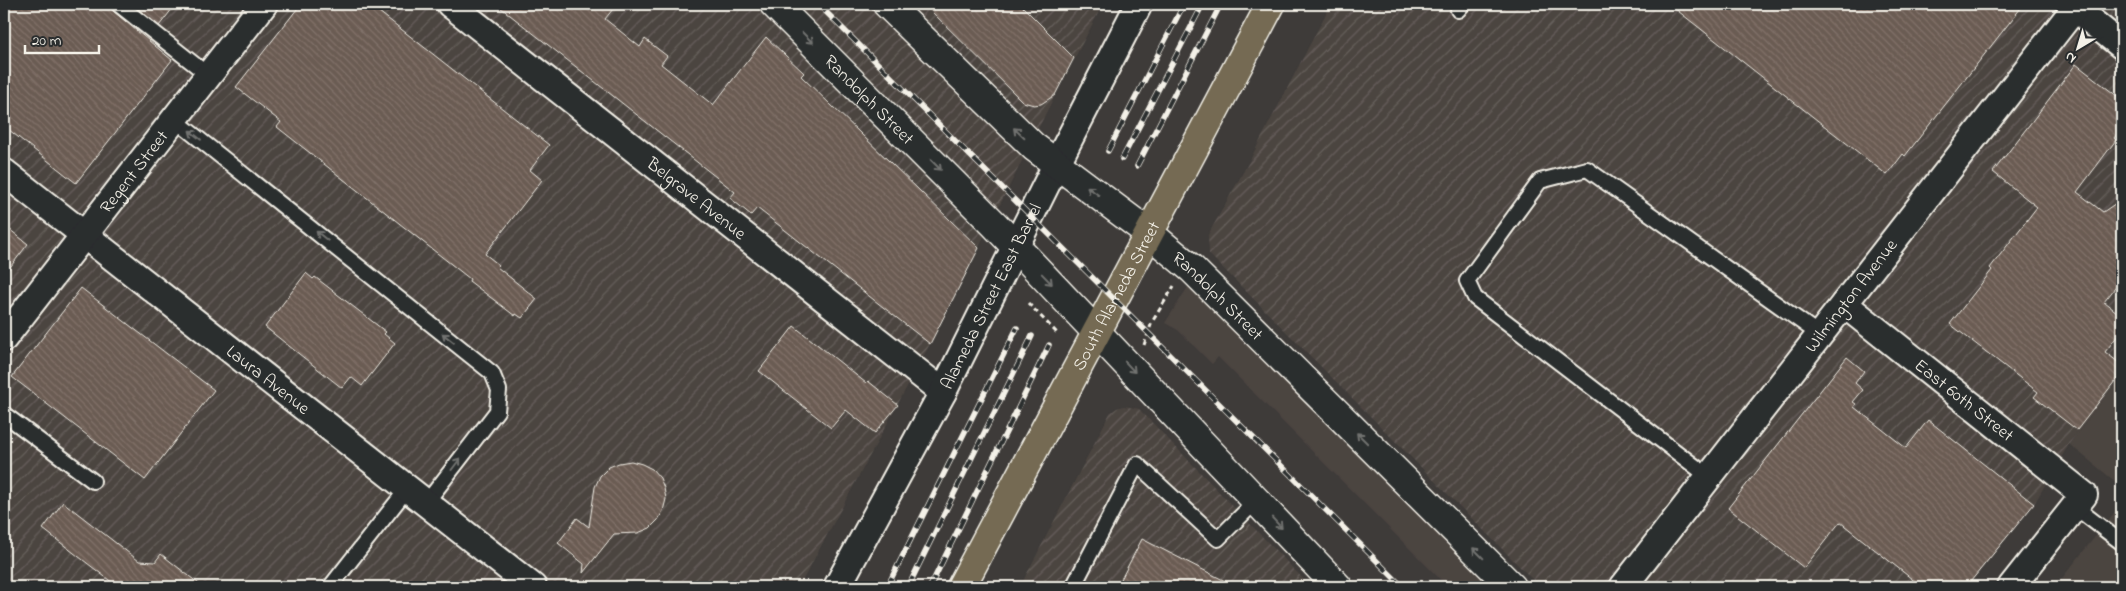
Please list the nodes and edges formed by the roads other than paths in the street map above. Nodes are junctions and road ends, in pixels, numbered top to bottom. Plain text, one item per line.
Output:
1 (118, 4) edge
2 (264, 4) edge
3 (450, 4) edge
4 (774, 4) edge
5 (887, 4) edge
6 (1139, 4) edge
7 (1271, 4) edge
8 (2077, 6) edge
9 (2122, 46) edge
10 (208, 75) junction
11 (174, 119) junction
12 (1057, 163) junction
13 (4, 172) edge
14 (1150, 234) junction
15 (83, 236) junction
16 (1016, 246) junction
17 (1844, 304) junction
18 (1097, 331) junction
19 (1820, 335) junction
20 (4, 338) edge
21 (943, 392) junction
22 (4, 414) edge
23 (1709, 477) junction
24 (93, 480) dead end
25 (417, 496) junction
26 (1256, 501) junction
27 (2079, 501) junction
28 (2122, 543) edge
29 (967, 585) edge
30 (330, 587) edge
31 (533, 587) edge
32 (837, 587) edge
33 (1073, 587) edge
34 (1338, 587) edge
35 (1512, 587) edge
36 (1624, 587) edge
37 (2011, 587) edge

1 - 10 lane
2 - 10 street, Regent Street
3 - 21 street, Belgrave Avenue
4 -> 16 street, Randolph Street
12 -> 5 street, Randolph Street
6 - 12 street, Alameda Street East Barrel
7 - 14 main road, South Alameda Street
8 - 9 street
8 - 17 street, Wilmington Avenue
10 - 11 street, Regent Street
11 - 15 street, Regent Street
25 -> 11 lane
14 -> 12 street, Randolph Street
12 - 16 street, Alameda Street East Barrel
13 - 15 street, Laura Avenue
14 - 18 main road, South Alameda Street
35 -> 14 street, Randolph Street
15 - 20 street, Regent Street
15 - 25 street, Laura Avenue
16 -> 18 street, Randolph Street
16 - 21 street, Alameda Street East Barrel
17 - 19 street, Wilmington Avenue
17 - 27 street, East 60th Street
18 -> 26 street, Randolph Street
18 - 29 main road, South Alameda Street
19 - 23 street, Wilmington Avenue
19 - 23 lane
21 - 32 street, Alameda Street East Barrel
22 - 24 lane
23 - 36 street, Wilmington Avenue
25 - 30 lane
25 - 31 street, Laura Avenue
26 - 33 lane
26 -> 34 street, Randolph Street
27 - 28 lane
27 - 37 street

